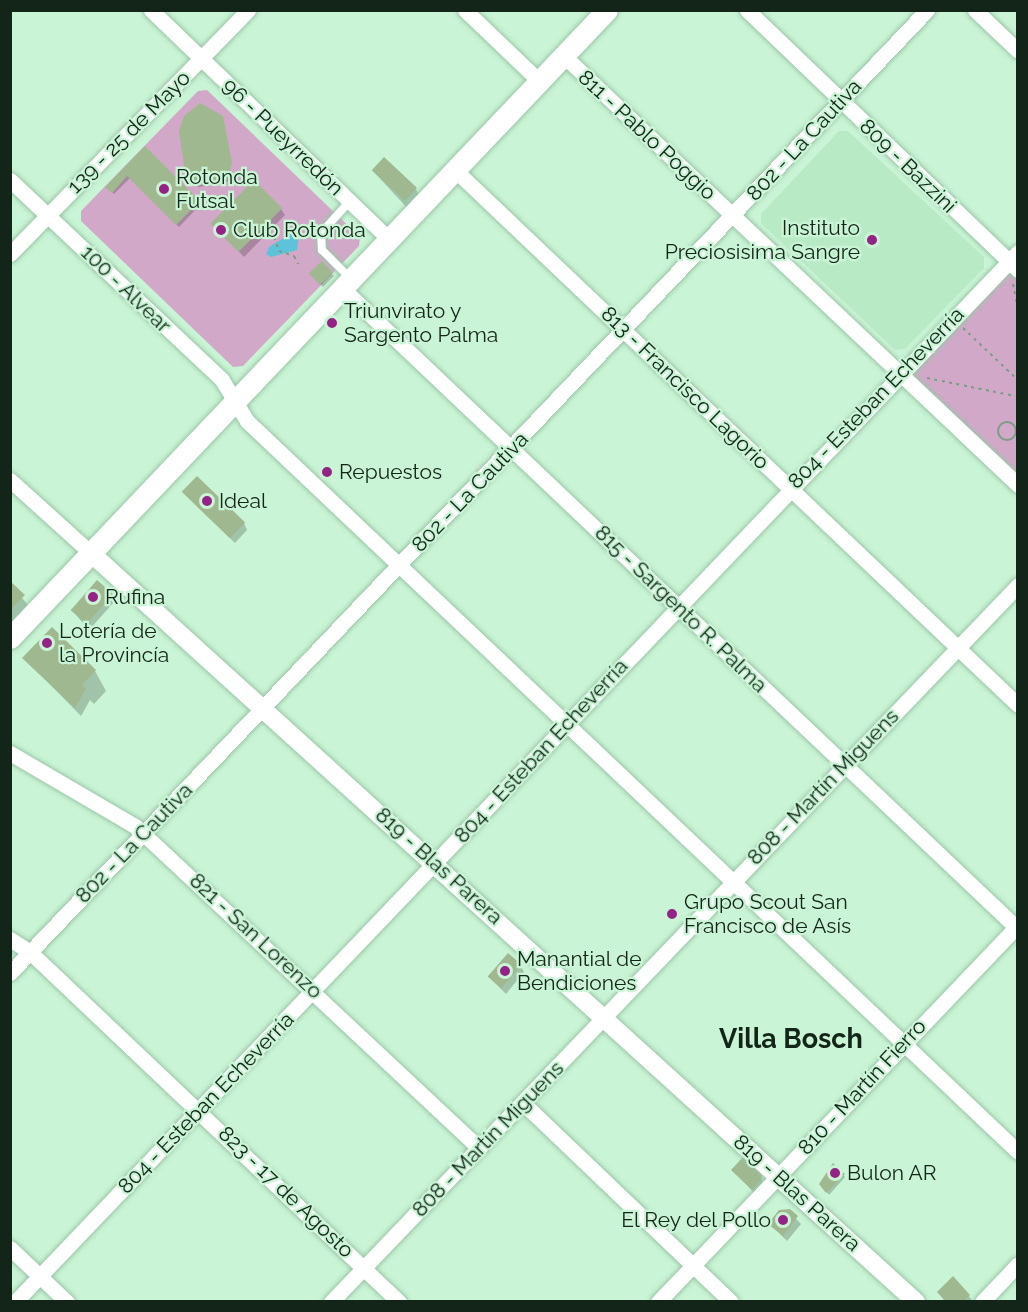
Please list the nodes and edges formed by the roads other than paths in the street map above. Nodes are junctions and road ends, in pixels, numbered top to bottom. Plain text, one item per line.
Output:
1 (151, 10) edge
2 (248, 10) edge
3 (465, 10) edge
4 (607, 10) edge
5 (747, 10) edge
6 (927, 10) edge
7 (975, 10) edge
8 (1017, 51) edge
9 (564, 56) junction
10 (202, 59) junction
11 (540, 82) junction
12 (840, 101) junction
13 (456, 171) junction
14 (10, 180) edge
15 (350, 201) junction
16 (47, 215) junction
17 (732, 216) junction
18 (389, 239) junction
19 (10, 254) edge
20 (1014, 261) edge
21 (348, 285) junction
22 (623, 329) junction
23 (904, 369) junction
24 (235, 403) junction
25 (513, 449) junction
26 (10, 480) edge
27 (1017, 485) edge
28 (790, 488) junction
29 (92, 554) junction
30 (399, 564) junction
31 (1017, 585) edge
32 (678, 606) junction
33 (10, 639) edge
34 (957, 648) junction
35 (1017, 705) edge
36 (266, 708) junction
37 (567, 724) junction
38 (10, 753) edge
39 (844, 765) junction
40 (143, 832) junction
41 (435, 863) junction
42 (732, 880) junction
43 (1017, 927) edge
44 (10, 939) edge
45 (30, 952) junction
46 (10, 973) edge
47 (314, 990) junction
48 (605, 1017) junction
49 (902, 1043) junction
50 (524, 1104) junction
51 (199, 1110) junction
52 (479, 1148) junction
53 (1017, 1152) edge
54 (778, 1176) junction
55 (10, 1248) edge
56 (1017, 1264) edge
57 (693, 1265) junction
58 (364, 1267) junction
59 (39, 1276) junction
60 (15, 1302) edge
61 (67, 1302) edge
62 (331, 1302) edge
63 (399, 1302) edge
64 (658, 1302) edge
65 (731, 1302) edge
66 (916, 1302) edge
67 (982, 1302) edge

1 - 10 street, 96 - Pueyrredón
2 - 10 street, 139 - 25 de Mayo
3 - 11 street
4 - 9 main road
5 - 12 street, 809 - Bazzini
6 - 12 street, 802 - La Cautiva
7 - 8 street
9 - 11 main road
9 - 17 street, 811 - Pablo Poggio
10 - 15 street, 96 - Pueyrredón
10 - 16 street, 139 - 25 de Mayo
11 - 13 main road
12 - 17 street, 802 - La Cautiva
12 - 20 street, 809 - Bazzini
13 - 18 main road
13 - 22 street, 813 - Francisco Lagorio
14 - 16 street, 100 - Alvear
15 - 18 street, 96 - Pueyrredón
15 - 21 lane
16 - 19 street, 139 - 25 de Mayo
16 - 24 street, 100 - Alvear
17 - 22 street, 802 - La Cautiva
17 - 23 street, 811 - Pablo Poggio
18 - 21 main road
20 - 23 street, 804 - Esteban Echeverría
21 - 24 main road
21 - 25 street, 815 - Sargento R. Palma
22 - 25 street, 802 - La Cautiva
22 - 28 street, 813 - Francisco Lagorio
23 - 27 street, 811 - Pablo Poggio
23 - 28 street, 804 - Esteban Echeverría
24 - 29 main road
24 - 30 street, 100 - Alvear
25 - 30 street, 802 - La Cautiva
25 - 32 street, 815 - Sargento R. Palma
26 - 29 street
28 - 32 street, 804 - Esteban Echeverría
28 - 34 street, 813 - Francisco Lagorio
29 - 33 main road
29 - 36 street, 819 - Blas Parera
30 - 36 street, 802 - La Cautiva
30 - 37 street, 100 - Alvear
31 - 34 street, 808 - Martín Miguens
32 - 37 street, 804 - Esteban Echeverría
32 - 39 street, 815 - Sargento R. Palma
34 - 35 street, 813 - Francisco Lagorio
34 - 39 street, 808 - Martín Miguens
36 - 40 street, 802 - La Cautiva
36 - 41 street, 819 - Blas Parera
37 - 41 street, 804 - Esteban Echeverría
37 - 42 street, 100 - Alvear
38 - 40 street, 821 - San Lorenzo
39 - 42 street, 808 - Martín Miguens
39 - 43 street, 815 - Sargento R. Palma
40 - 45 street, 802 - La Cautiva
40 - 47 street, 821 - San Lorenzo
41 - 47 street, 804 - Esteban Echeverría
41 - 48 street, 819 - Blas Parera
42 - 48 street, 808 - Martín Miguens
42 - 49 street, 100 - Alvear
43 - 49 street, 810 - Martín Fierro
44 - 45 street, 823 - 17 de Agosto
45 - 46 street, 802 - La Cautiva
45 - 51 street, 823 - 17 de Agosto
47 - 51 street, 804 - Esteban Echeverría
47 - 52 street, 821 - San Lorenzo
48 - 50 street, 808 - Martín Miguens
48 - 54 street, 819 - Blas Parera
49 - 53 street, 100 - Alvear
49 - 54 street, 810 - Martín Fierro
50 - 52 street, 808 - Martín Miguens
50 - 57 street
51 - 58 street, 823 - 17 de Agosto
51 - 59 street, 804 - Esteban Echeverría
52 - 58 street, 808 - Martín Miguens
54 - 57 street, 810 - Martín Fierro
54 - 66 street, 819 - Blas Parera
55 - 59 street
56 - 67 street
57 - 64 street, 810 - Martín Fierro
57 - 65 street
58 - 62 street, 808 - Martín Miguens
58 - 63 street, 823 - 17 de Agosto
59 - 60 street, 804 - Esteban Echeverría
59 - 61 street

